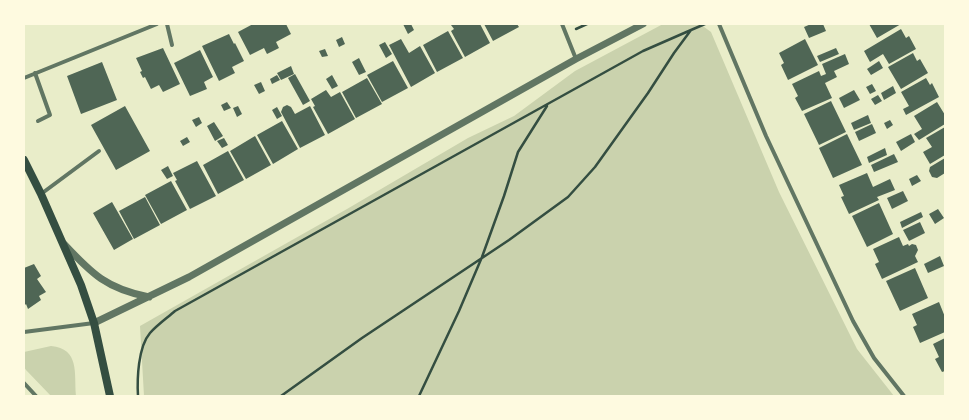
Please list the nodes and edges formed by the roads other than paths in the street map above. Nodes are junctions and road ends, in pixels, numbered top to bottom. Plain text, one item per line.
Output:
1 (157, 24) edge
2 (167, 24) edge
3 (562, 24) edge
4 (643, 24) edge
5 (719, 24) edge
6 (172, 45) dead end
7 (576, 59) junction
8 (36, 73) junction
9 (24, 78) edge
10 (38, 121) dead end
11 (99, 151) dead end
12 (24, 160) edge
13 (41, 194) junction
14 (63, 242) junction
15 (149, 297) junction
16 (94, 323) junction
17 (24, 332) edge
18 (24, 384) edge
19 (36, 396) edge
20 (110, 396) edge
21 (904, 396) edge

1 - 8 street
2 - 6 street
3 - 7 street
4 - 7 street
5 - 21 street
7 - 15 street
8 - 9 street
8 - 10 street
11 - 13 street
12 - 13 main road
13 - 14 main road
14 - 15 street
14 - 16 main road
15 - 16 street
16 - 17 street
16 - 20 main road
18 - 19 street

